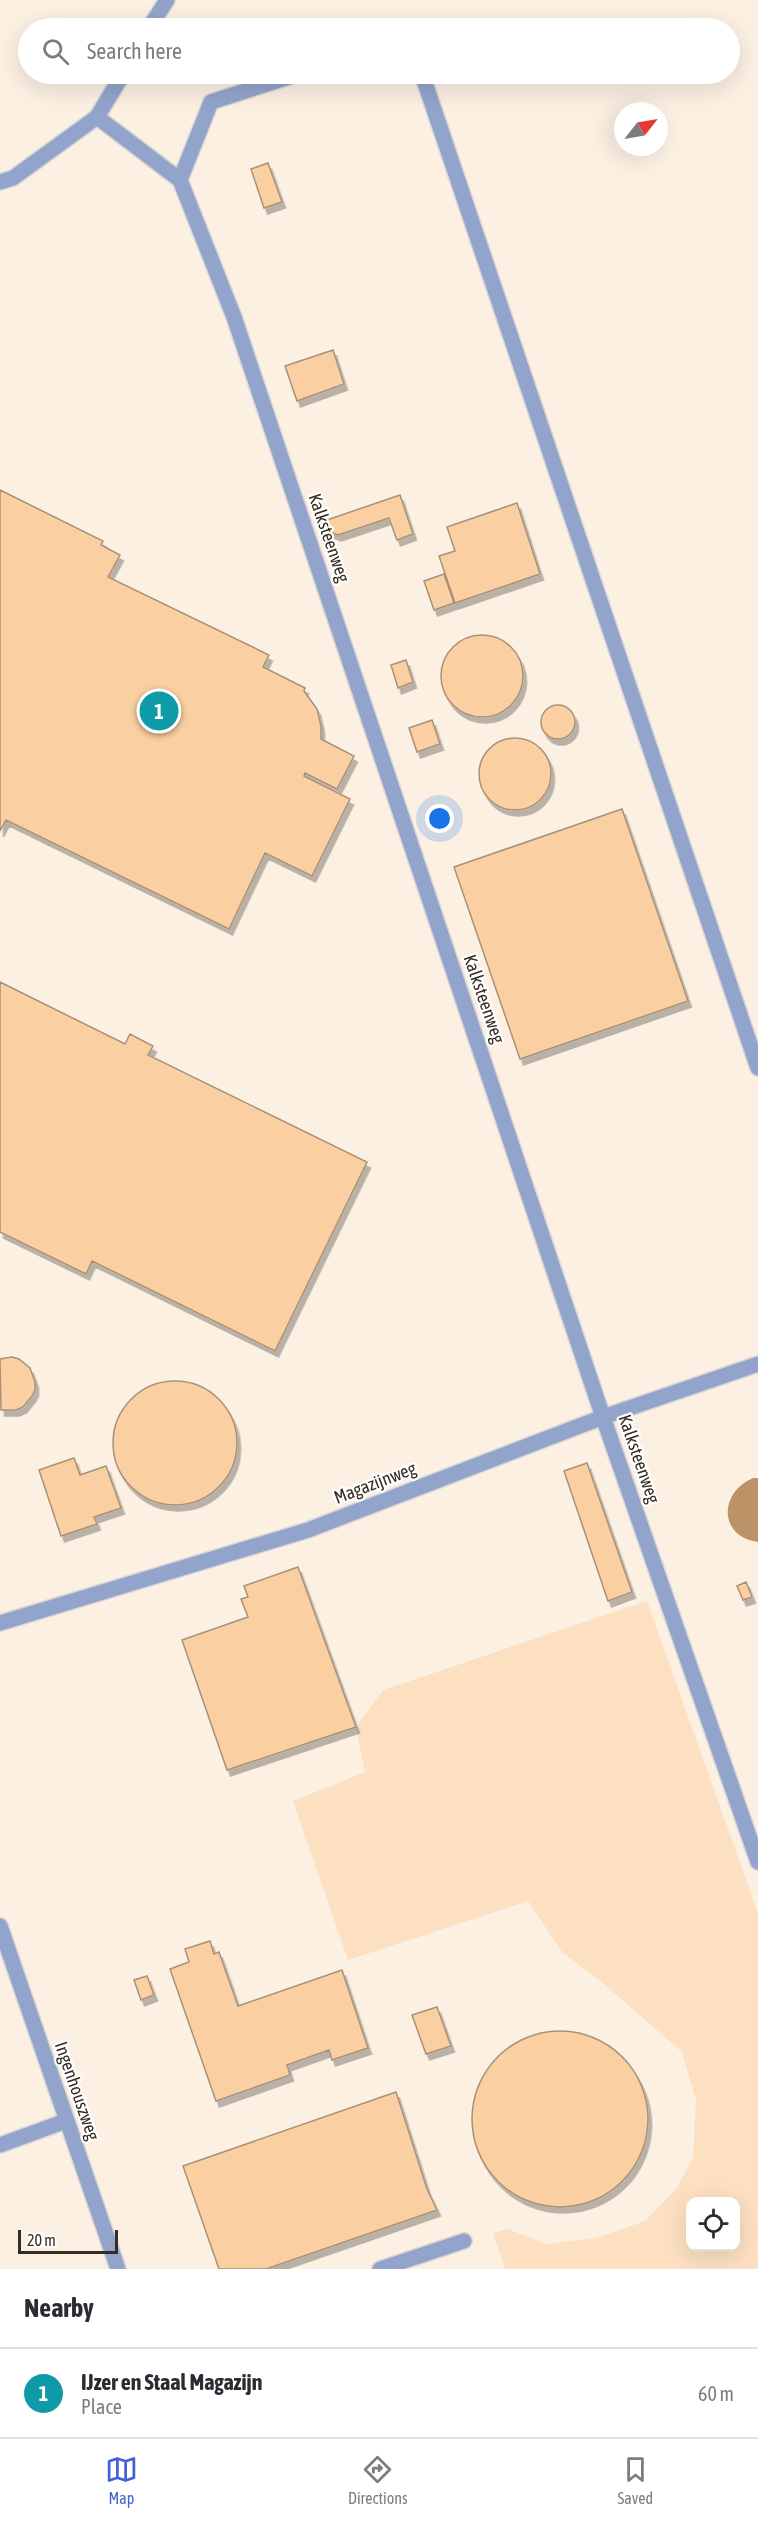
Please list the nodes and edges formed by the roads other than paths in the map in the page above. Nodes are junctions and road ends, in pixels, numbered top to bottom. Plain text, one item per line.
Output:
1 (166, 0) edge
2 (155, 18) edge
3 (117, 84) edge
4 (267, 84) edge
5 (425, 84) edge
6 (97, 117) junction
7 (180, 180) junction
8 (0, 182) edge
9 (758, 1068) edge
10 (758, 1364) edge
11 (603, 1417) junction
12 (0, 1623) edge
13 (758, 1862) edge
14 (0, 1926) edge
15 (66, 2121) junction
16 (0, 2145) edge
17 (464, 2241) dead end
18 (118, 2269) edge
19 (380, 2269) edge

1 - 2 street
3 - 6 street
4 - 7 street
5 - 9 street
6 - 7 street
6 - 8 street
7 - 11 street, Kalksteenweg
10 - 11 street, Magazijnweg
11 - 12 street, Magazijnweg
11 - 13 street, Kalksteenweg
14 - 15 street, Ingenhouszweg
15 - 16 street
15 - 18 street, Ingenhouszweg
17 - 19 street

